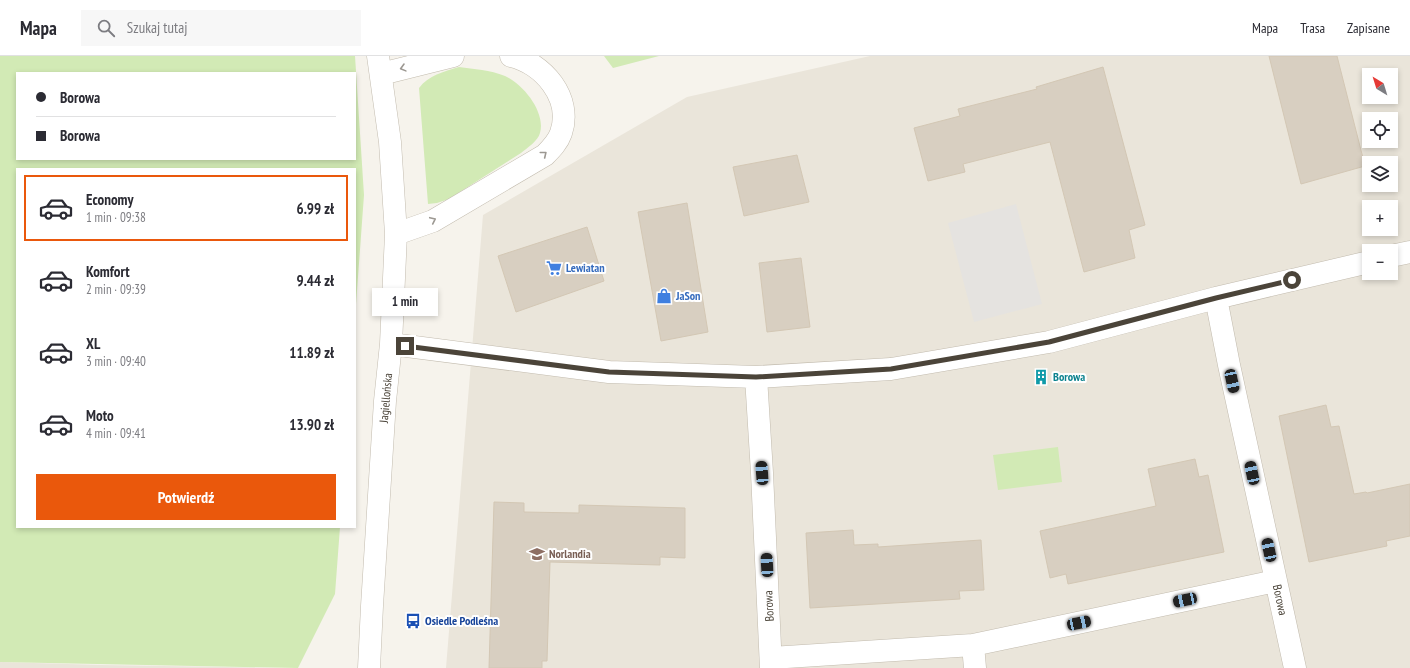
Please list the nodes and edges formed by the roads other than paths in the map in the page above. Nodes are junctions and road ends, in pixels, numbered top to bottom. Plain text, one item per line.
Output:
1 (453, 56) edge
2 (511, 56) edge
3 (380, 65) edge
4 (396, 234) junction
5 (1410, 252) edge
6 (1398, 255) edge
7 (1362, 264) edge
8 (1216, 298) junction
9 (391, 344) junction
10 (756, 377) junction
11 (1276, 581) junction
12 (973, 645) junction
13 (771, 663) edge
14 (369, 668) edge
15 (975, 668) edge
16 (1294, 668) edge

1 -> 3 street
4 -> 2 street
3 - 4 street, Jagiellońska
4 - 9 street, Jagiellońska
5 - 6 street
7 - 8 street
8 - 10 street
8 - 11 street, Borowa
9 - 10 street
9 - 14 street, Jagiellońska
10 - 13 street, Borowa
11 - 12 street
11 - 16 street, Borowa
12 - 13 street
12 - 15 street

